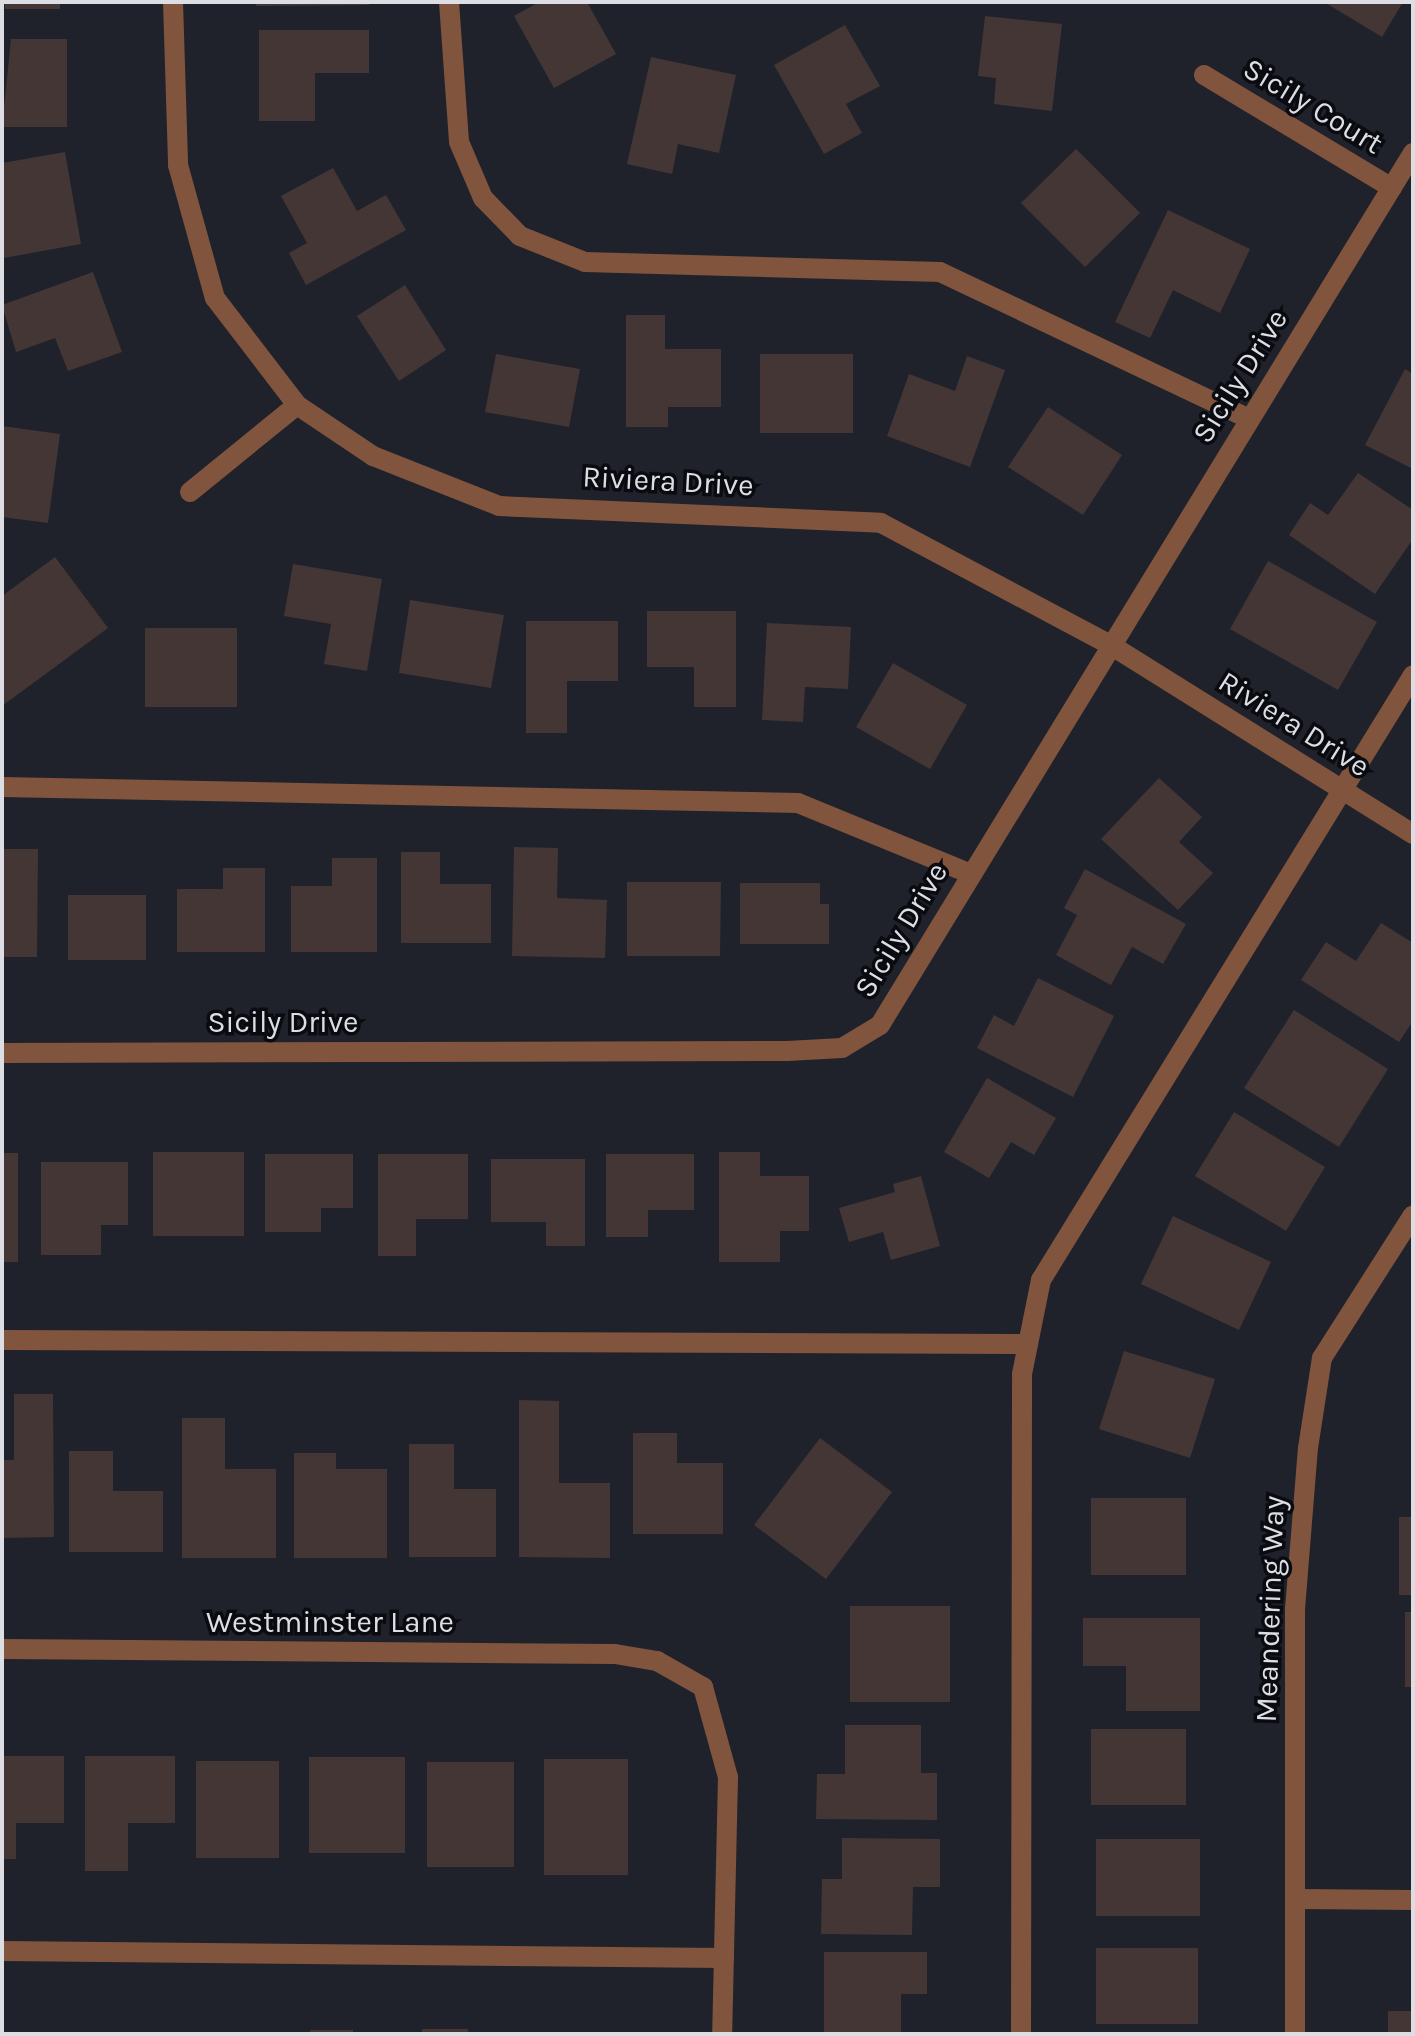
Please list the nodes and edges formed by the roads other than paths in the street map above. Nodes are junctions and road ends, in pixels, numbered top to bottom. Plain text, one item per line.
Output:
1 (173, 2) edge
2 (449, 2) edge
3 (1204, 75) dead end
4 (1413, 153) edge
5 (1392, 188) junction
6 (297, 405) junction
7 (1249, 419) junction
8 (190, 492) dead end
9 (1109, 644) junction
10 (1413, 675) edge
11 (2, 787) edge
12 (1342, 790) junction
13 (1413, 834) edge
14 (969, 873) junction
15 (2, 1053) edge
16 (1413, 1215) edge
17 (2, 1340) edge
18 (1028, 1344) junction
19 (2, 1649) edge
20 (1295, 1899) junction
21 (1413, 1900) edge
22 (2, 1951) edge
23 (724, 1958) junction
24 (722, 2034) edge
25 (1021, 2034) edge
26 (1295, 2034) edge

1 - 6 street, Riviera Drive
2 - 7 street
3 - 5 street, Sicily Court
4 - 5 street, Sicily Drive
5 - 7 street, Sicily Drive
6 - 8 street
6 - 9 street, Riviera Drive
7 - 9 street, Sicily Drive
9 - 12 street, Riviera Drive
9 - 14 street, Sicily Drive
10 - 12 street
11 - 14 street
12 - 13 street, Riviera Drive
12 - 18 street
14 - 15 street, Sicily Drive
16 - 20 street, Meandering Way
17 - 18 street
18 - 25 street
19 - 23 street, Westminster Lane
20 - 21 street
20 - 26 street, Meandering Way
22 - 23 street
23 - 24 street

